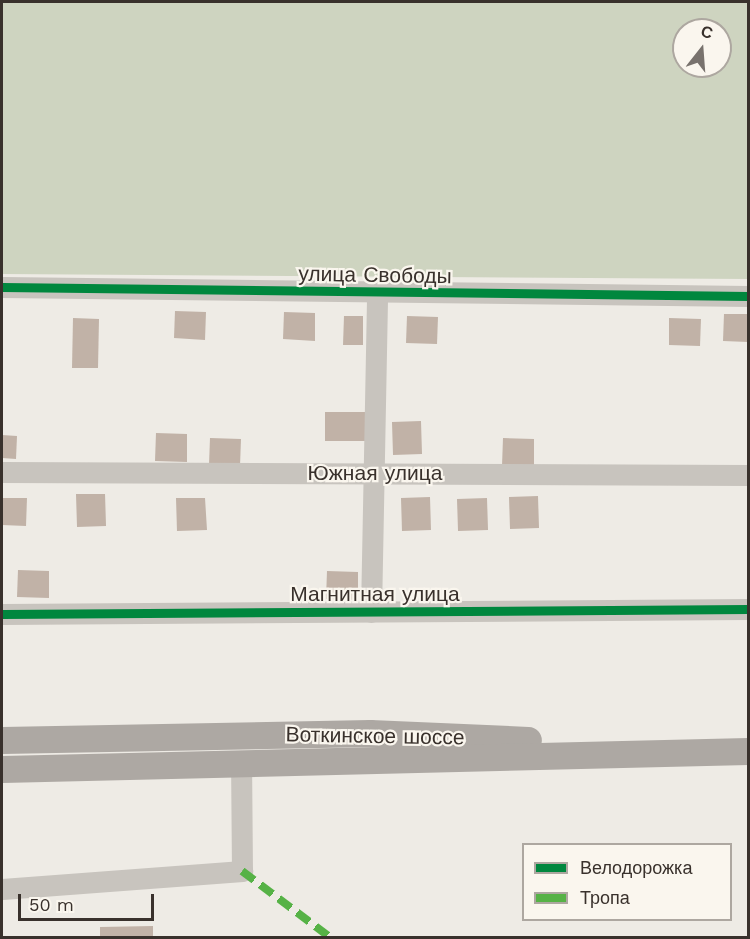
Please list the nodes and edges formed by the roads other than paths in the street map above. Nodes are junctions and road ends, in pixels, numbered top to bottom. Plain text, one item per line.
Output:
1 (2, 286) edge
2 (377, 294) junction
3 (748, 296) edge
4 (2, 472) edge
5 (374, 473) junction
6 (748, 475) edge
7 (748, 609) edge
8 (371, 612) junction
9 (2, 614) edge
10 (2, 740) edge
11 (748, 751) edge
12 (241, 764) junction
13 (2, 769) edge
14 (2, 889) edge

1 - 2 street, улица Свободы
2 - 3 street, улица Свободы
2 - 5 street
4 - 5 street, Южная улица
5 - 6 street, Южная улица
5 - 8 street
7 - 8 street, Магнитная улица
8 - 9 street, Магнитная улица
10 - 11 main road, Воткинское шоссе
11 - 12 main road, Воткинское шоссе
12 - 13 main road, Воткинское шоссе
12 - 14 street

